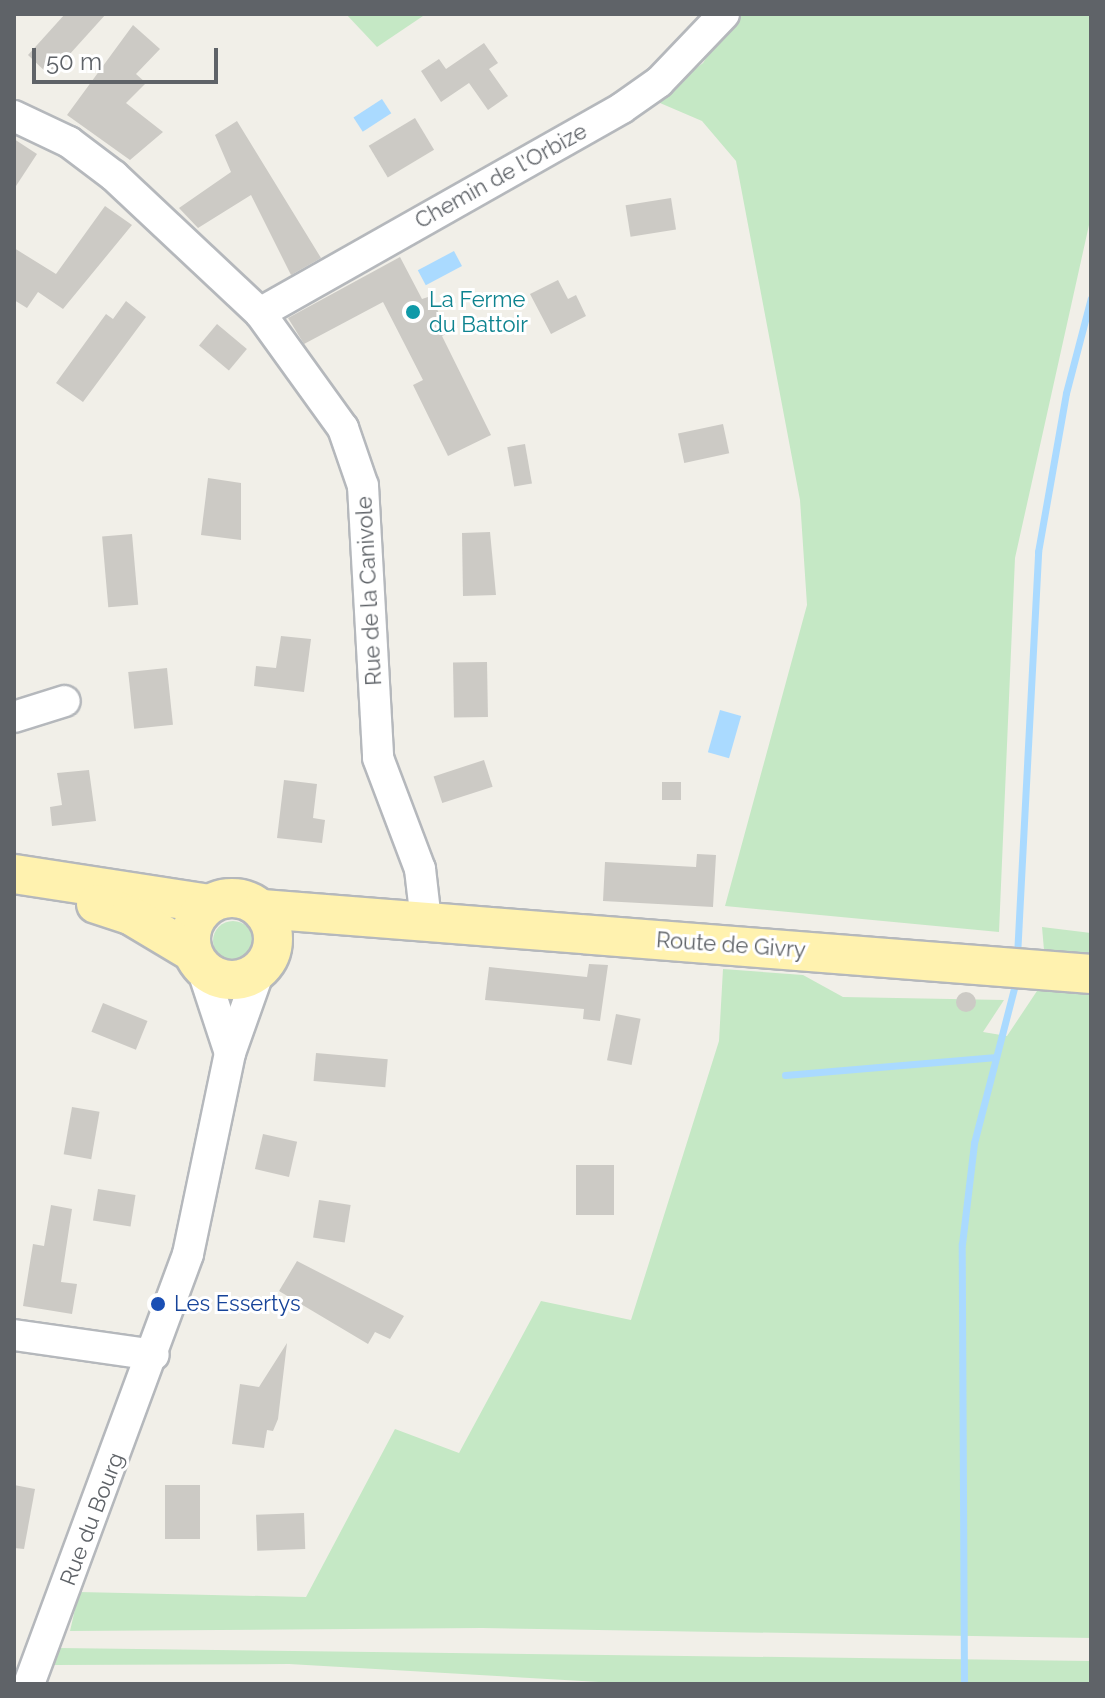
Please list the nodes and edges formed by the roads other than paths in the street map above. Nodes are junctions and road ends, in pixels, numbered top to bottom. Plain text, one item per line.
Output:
1 (724, 14) edge
2 (14, 116) edge
3 (260, 313) junction
4 (65, 701) dead end
5 (14, 717) edge
6 (14, 874) edge
7 (14, 894) edge
8 (209, 904) junction
9 (262, 909) junction
10 (372, 918) junction
11 (426, 921) junction
12 (197, 960) junction
13 (266, 961) junction
14 (1091, 974) edge
15 (230, 1053) junction
16 (14, 1335) edge
17 (154, 1355) junction
18 (29, 1684) edge

1 - 3 street, Chemin de l'Orbize
2 - 3 street, Rue de la Canivole
3 - 11 street, Rue de la Canivole
4 - 5 street
6 - 8 main road
7 - 12 main road
8 - 9 main road
8 - 12 main road
9 - 10 main road, Route de Givry
9 - 13 main road
10 - 11 main road, Route de Givry
10 - 13 main road, Route de Givry
11 - 14 main road, Route de Givry
12 - 13 main road
12 - 15 street, Rue du Bourg
13 - 15 street, Rue du Bourg
15 - 17 street, Rue du Bourg
16 - 17 street
17 - 18 street, Rue du Bourg

